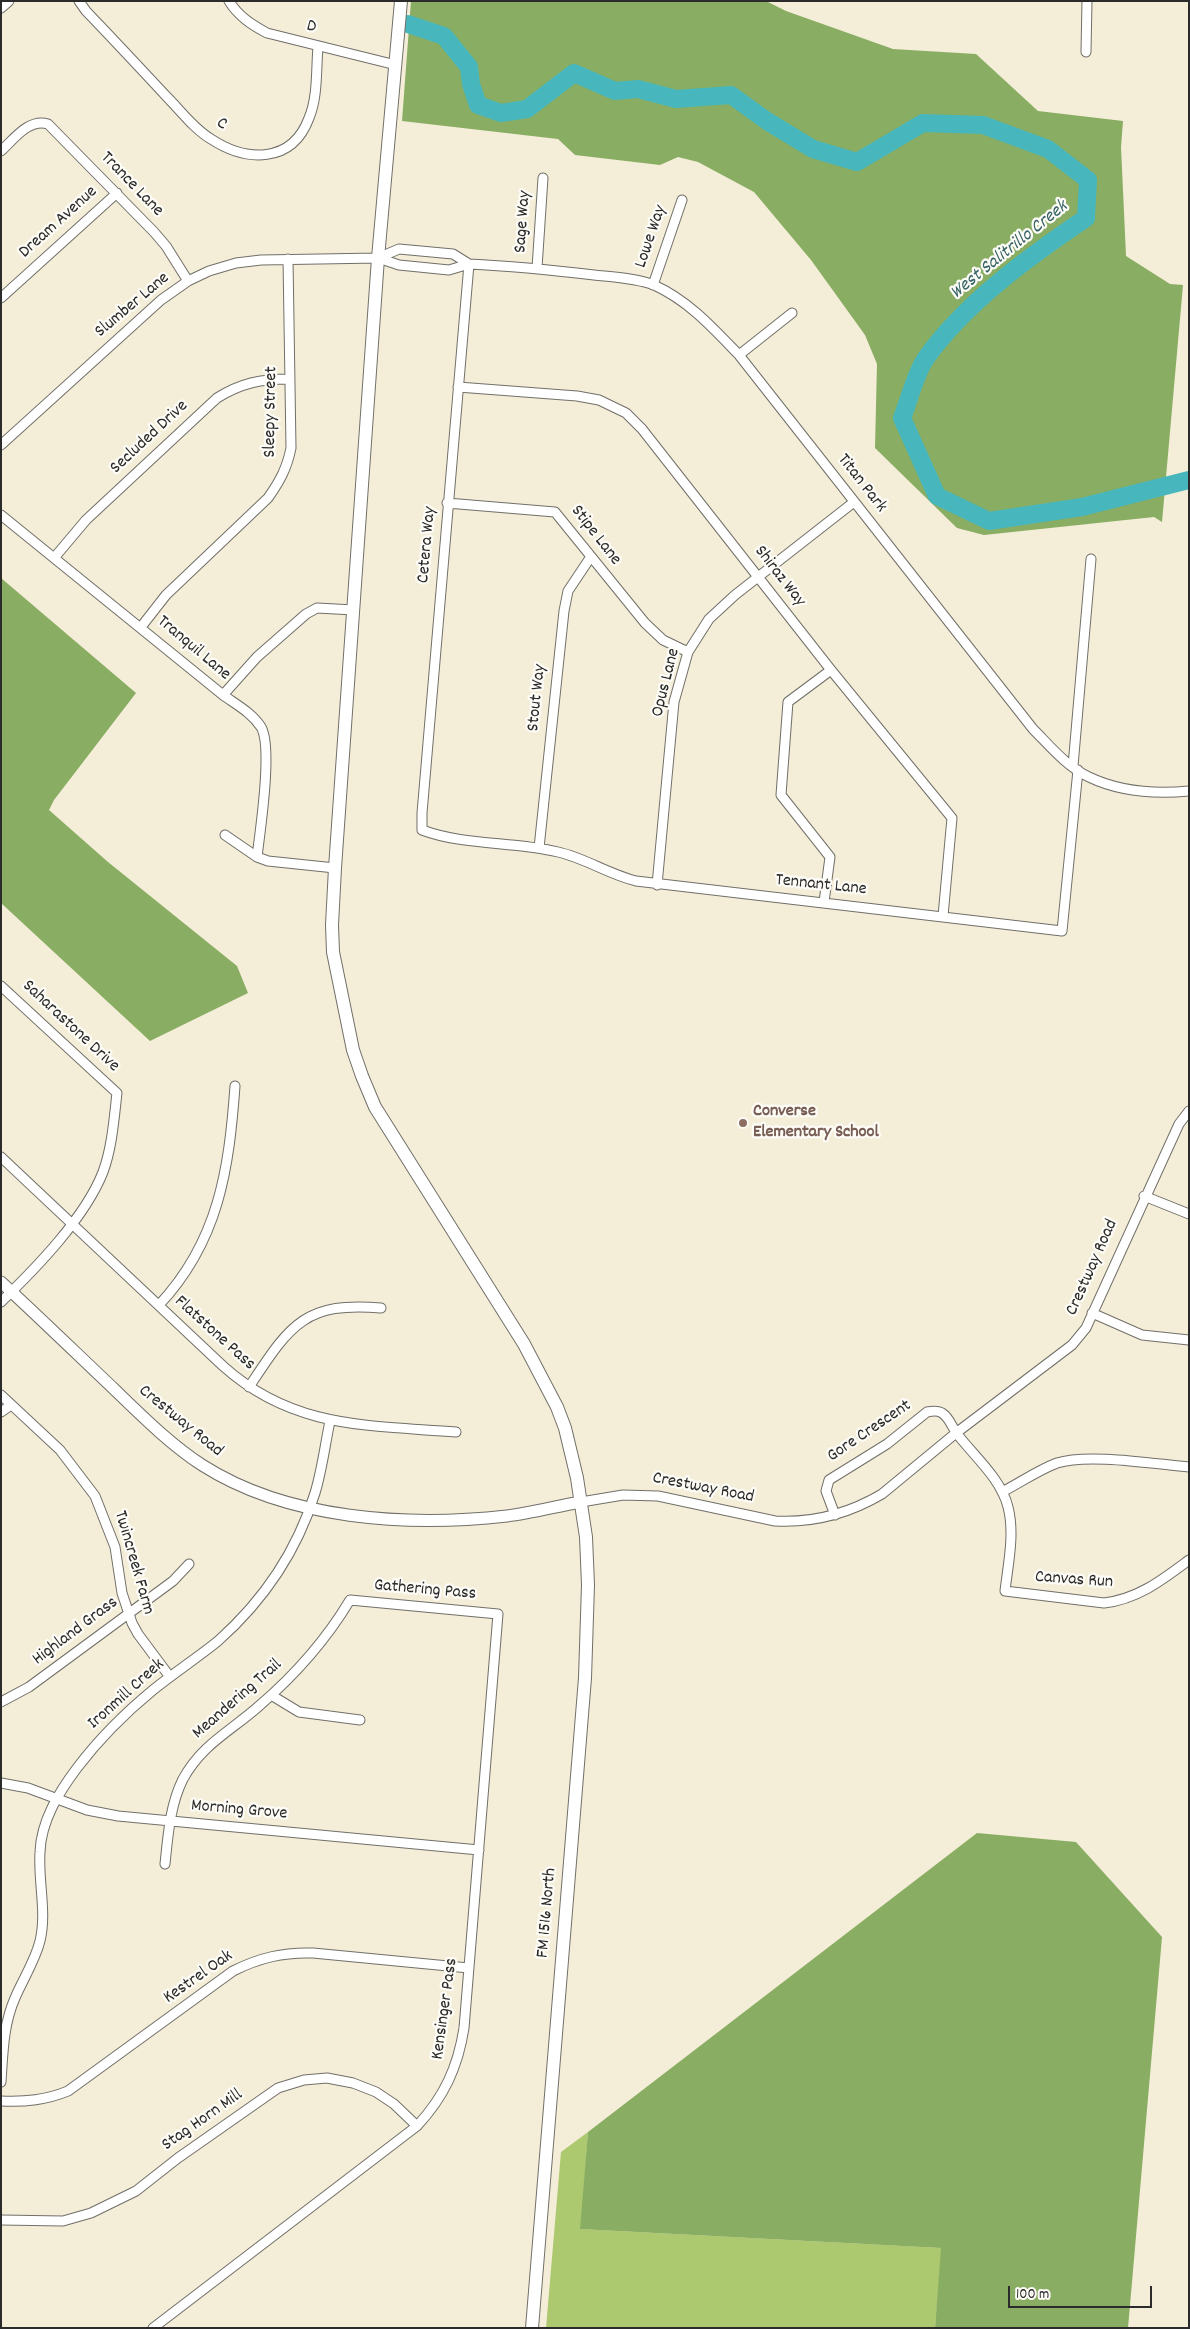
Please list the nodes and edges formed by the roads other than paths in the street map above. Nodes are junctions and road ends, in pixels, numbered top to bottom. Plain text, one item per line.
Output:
1 (9, 1) edge
2 (79, 1) edge
3 (229, 1) edge
4 (402, 1) edge
5 (1088, 1) edge
6 (1, 8) edge
7 (318, 46) junction
8 (1086, 52) dead end
9 (396, 65) junction
10 (1, 151) edge
11 (543, 178) dead end
12 (117, 193) junction
13 (682, 200) dead end
14 (378, 258) junction
15 (288, 259) junction
16 (468, 264) junction
17 (537, 268) junction
18 (188, 281) junction
19 (653, 285) junction
20 (1, 298) edge
21 (792, 313) dead end
22 (739, 355) junction
23 (289, 379) junction
24 (458, 387) junction
25 (1, 445) edge
26 (854, 502) junction
27 (447, 503) junction
28 (1, 515) edge
29 (54, 558) junction
30 (590, 558) junction
31 (1090, 560) dead end
32 (758, 576) junction
33 (354, 610) junction
34 (141, 627) junction
35 (688, 652) junction
36 (831, 670) junction
37 (224, 695) junction
38 (1075, 768) junction
39 (1189, 791) edge
40 (422, 830) joint
41 (225, 835) dead end
42 (539, 848) junction
43 (258, 857) junction
44 (335, 868) junction
45 (657, 884) junction
46 (824, 902) junction
47 (943, 916) junction
48 (1, 986) edge
49 (235, 1086) dead end
50 (1189, 1112) edge
51 (1, 1157) edge
52 (1144, 1196) junction
53 (1189, 1214) edge
54 (72, 1224) junction
55 (1, 1282) edge
56 (12, 1292) junction
57 (1, 1302) edge
58 (159, 1305) junction
59 (381, 1308) dead end
60 (1092, 1313) junction
61 (1189, 1340) edge
62 (249, 1387) junction
63 (1, 1395) edge
64 (11, 1405) junction
65 (1, 1412) edge
66 (330, 1421) junction
67 (456, 1432) dead end
68 (956, 1433) junction
69 (1189, 1467) edge
70 (1002, 1492) junction
71 (581, 1502) junction
72 (308, 1509) junction
73 (834, 1515) junction
74 (1189, 1560) edge
75 (190, 1564) dead end
76 (350, 1600) joint
77 (128, 1613) junction
78 (498, 1614) joint
79 (170, 1677) junction
80 (271, 1695) junction
81 (1, 1702) edge
82 (360, 1720) dead end
83 (1, 1783) edge
84 (56, 1800) junction
85 (169, 1821) junction
86 (479, 1850) junction
87 (165, 1864) dead end
88 (469, 1968) junction
89 (1, 2082) edge
90 (1, 2101) edge
91 (417, 2126) junction
92 (1, 2220) edge
93 (154, 2328) edge
94 (532, 2328) edge

1 - 6 street
2 - 7 street, C
3 - 7 street, D
4 - 9 main road, FM 1516 North
5 - 8 street
7 - 9 street, D
9 - 14 main road, FM 1516 North
10 - 12 street, Trance Lane
11 - 17 street, Sage Way
12 - 18 street, Trance Lane
12 - 20 street, Dream Avenue
13 - 19 street, Lowe Way
14 - 15 street, Slumber Lane
14 - 16 street
14 - 16 street
14 - 33 main road, FM 1516 North
15 - 18 street, Slumber Lane
15 - 23 street, Sleepy Street
16 - 17 street, Titan Park
16 - 24 street, Cetera Way
17 - 19 street, Titan Park
18 - 25 street, Slumber Lane
19 - 22 street, Titan Park
21 - 22 street
22 - 26 street, Titan Park
23 - 29 street, Secluded Drive
23 - 34 street, Sleepy Street
24 - 27 street, Cetera Way
24 - 32 street, Shiraz Way
26 - 32 street, Opus Lane
26 - 38 street, Titan Park
27 - 30 street, Stipe Lane
27 - 40 street, Cetera Way
28 - 29 street, Tranquil Lane
29 - 34 street, Tranquil Lane
30 - 35 street, Stipe Lane
30 - 42 street, Stout Way
31 - 38 street
32 - 35 street, Opus Lane
32 - 36 street, Shiraz Way
33 - 37 street
33 - 44 main road, FM 1516 North
34 - 37 street, Tranquil Lane
35 - 45 street, Opus Lane
36 - 46 street
36 - 47 street, Shiraz Way
37 - 43 street, Tranquil Lane
38 - 39 street, Titan Park
38 - 47 street, Tennant Lane
40 - 42 street, Tennant Lane
41 - 43 street
42 - 45 street, Tennant Lane
43 - 44 street
44 - 71 main road, FM 1516 North
45 - 46 street, Tennant Lane
46 - 47 street, Tennant Lane
48 - 54 street, Saharastone Drive
49 - 58 street
50 - 52 street, Crestway Road
51 - 54 street, Flatstone Pass
52 - 53 street
52 - 60 street, Crestway Road
54 - 56 street
54 - 58 street, Flatstone Pass
55 - 56 street, Crestway Road
56 - 57 street
56 - 72 street, Crestway Road
58 - 62 street, Flatstone Pass
59 - 62 street
60 - 61 street
60 - 68 street, Crestway Road
62 - 66 street, Flatstone Pass
63 - 64 street, Twincreek Farm
64 - 65 street
64 - 77 street, Twincreek Farm
66 - 67 street, Flatstone Pass
66 - 72 street, Ironmill Creek
68 - 70 street
68 - 73 street, Crestway Road
68 - 73 street, Gore Crescent
69 - 70 street
70 - 74 street, Canvas Run
71 - 72 street, Crestway Road
71 - 73 street, Crestway Road
71 - 94 main road, FM 1516 North
72 - 79 street, Ironmill Creek
75 - 77 street, Highland Grass
76 - 78 street, Gathering Pass
76 - 80 street, Meandering Trail
77 - 79 street, Twincreek Farm
77 - 81 street, Highland Grass
78 - 86 street, Kensinger Pass
79 - 84 street, Ironmill Creek
80 - 82 street
80 - 85 street, Meandering Trail
83 - 84 street, Morning Grove
84 - 85 street, Morning Grove
84 - 89 street, Ironmill Creek
85 - 86 street, Morning Grove
85 - 87 street, Meandering Trail
86 - 88 street, Kensinger Pass
88 - 90 street, Kestrel Oak
88 - 91 street, Kensinger Pass
91 - 92 street, Stag Horn Mill
91 - 93 street, Kensinger Pass

